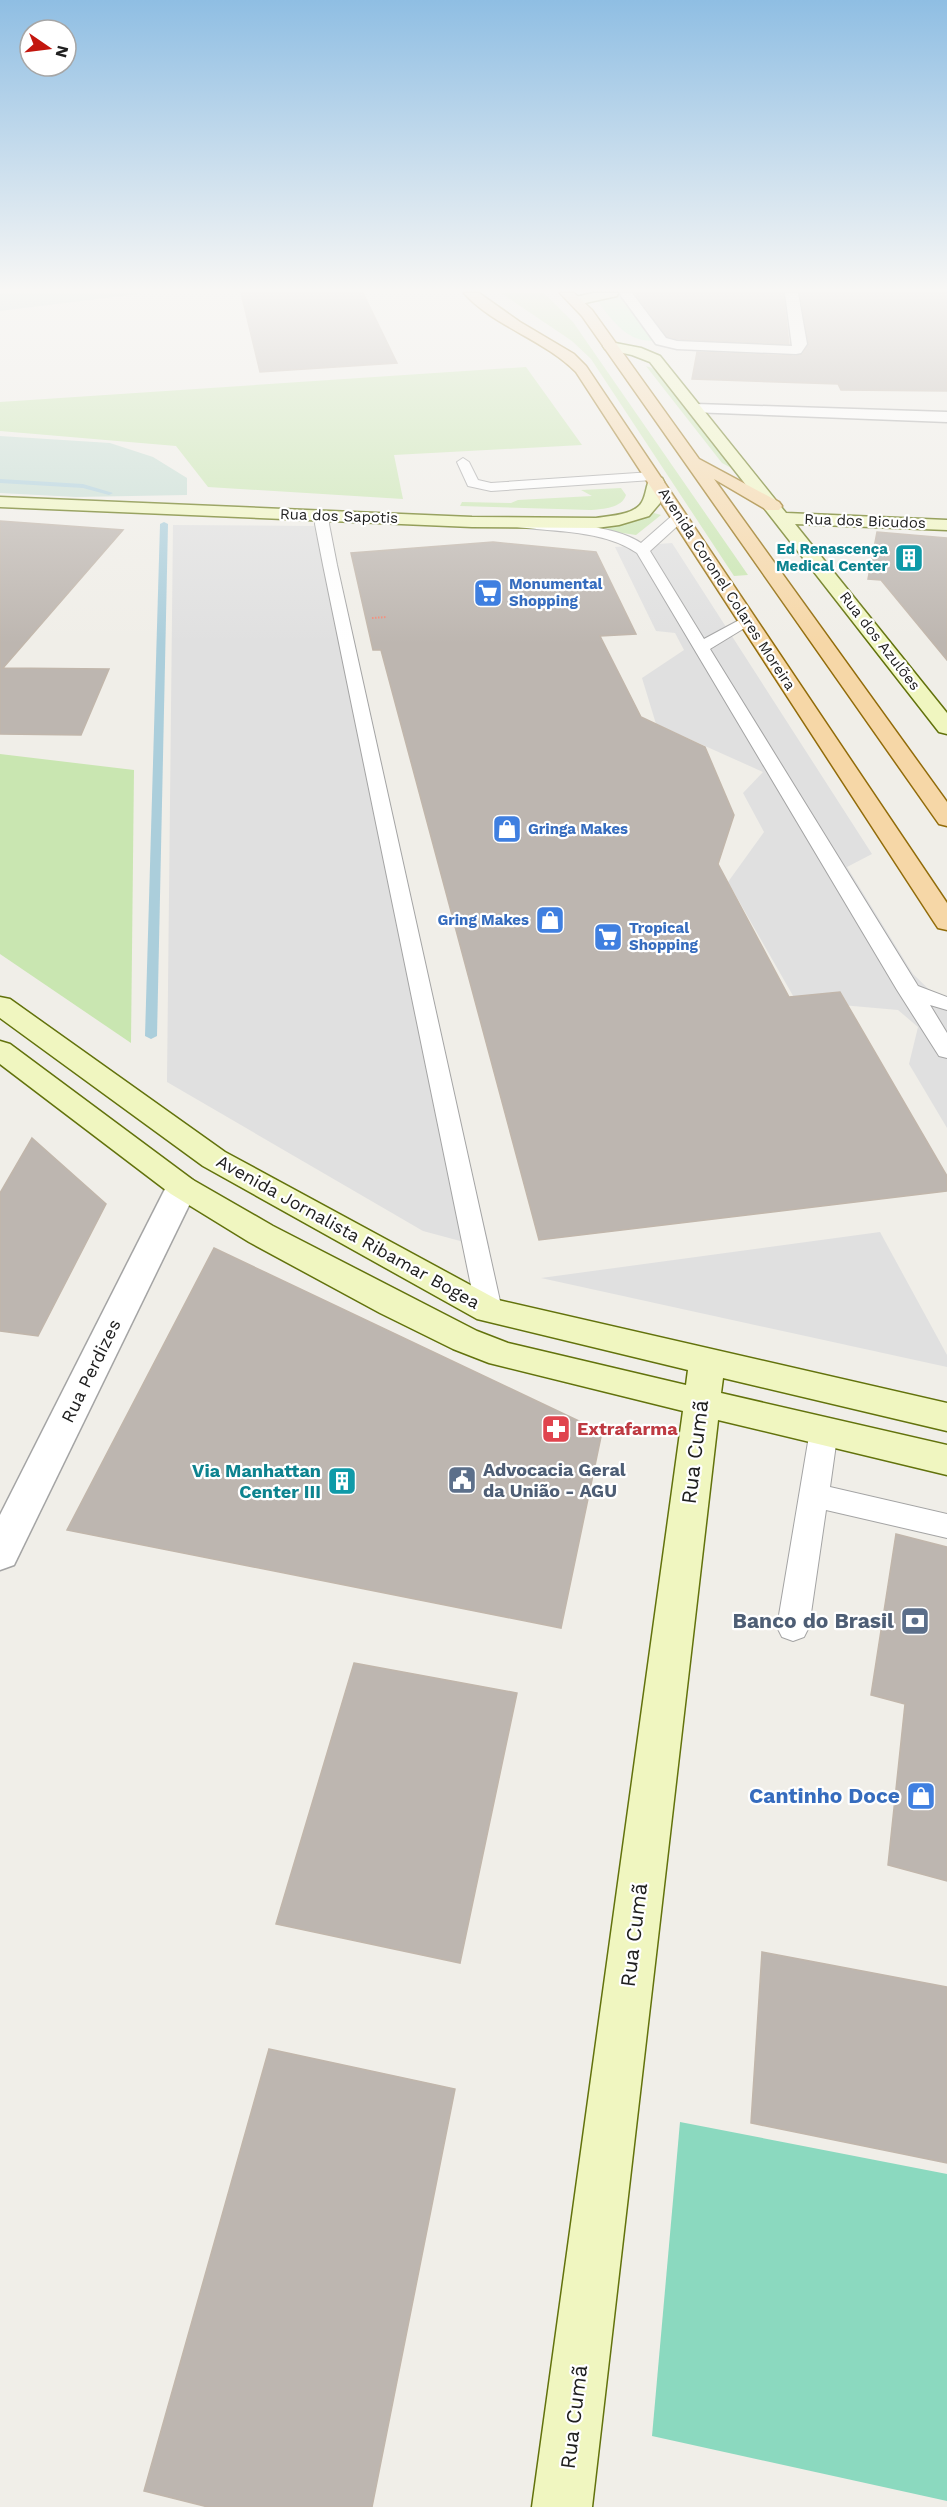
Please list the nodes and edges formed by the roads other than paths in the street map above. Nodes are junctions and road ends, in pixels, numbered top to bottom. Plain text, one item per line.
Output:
1 (607, 410) edge
2 (655, 410) edge
3 (697, 410) edge
4 (727, 410) edge
5 (947, 417) edge
6 (689, 459) junction
7 (463, 462) dead end
8 (654, 479) junction
9 (0, 502) edge
10 (778, 512) junction
11 (323, 515) junction
12 (679, 517) junction
13 (517, 523) junction
14 (947, 525) edge
15 (642, 550) junction
16 (748, 621) junction
17 (702, 647) junction
18 (947, 727) edge
19 (947, 819) edge
20 (947, 922) edge
21 (908, 990) junction
22 (947, 1004) edge
23 (0, 1005) edge
24 (0, 1050) edge
25 (947, 1051) edge
26 (182, 1187) junction
27 (489, 1310) junction
28 (704, 1382) junction
29 (947, 1418) edge
30 (824, 1430) junction
31 (947, 1460) edge
32 (814, 1496) junction
33 (947, 1526) edge
34 (0, 1554) edge
35 (794, 1627) dead end
36 (562, 2507) edge

1 - 8 main road, Avenida Coronel Colares Moreira
2 - 6 main road
3 - 10 main road, Rua dos Azulões
4 - 5 street
6 - 10 main road
6 - 19 main road
7 - 8 lane
8 - 12 main road, Avenida Coronel Colares Moreira
8 - 13 main road, Rua dos Sapotis
9 - 11 main road, Rua dos Sapotis
10 - 14 main road, Rua dos Bicudos
10 - 18 main road, Rua dos Azulões
11 - 13 main road, Rua dos Sapotis
11 - 27 lane
12 - 15 lane
12 - 16 main road, Avenida Coronel Colares Moreira
13 - 15 lane
15 - 17 lane
16 - 17 lane
16 - 20 main road, Avenida Coronel Colares Moreira
17 - 21 lane
21 - 22 lane
21 - 25 lane
23 - 27 main road, Avenida Jornalista Ribamar Bogea
24 - 26 main road, Avenida Jornalista Ribamar Bogea
26 - 28 main road, Avenida Jornalista Ribamar Bogea
26 - 34 street, Rua Perdizes
27 - 28 main road, Avenida Jornalista Ribamar Bogea
28 - 29 main road, Avenida Jornalista Ribamar Bogea
28 - 30 main road, Avenida Jornalista Ribamar Bogea
28 - 36 main road, Rua Cumã
30 - 31 main road, Avenida Jornalista Ribamar Bogea
30 - 32 lane
32 - 33 lane
32 - 35 lane

